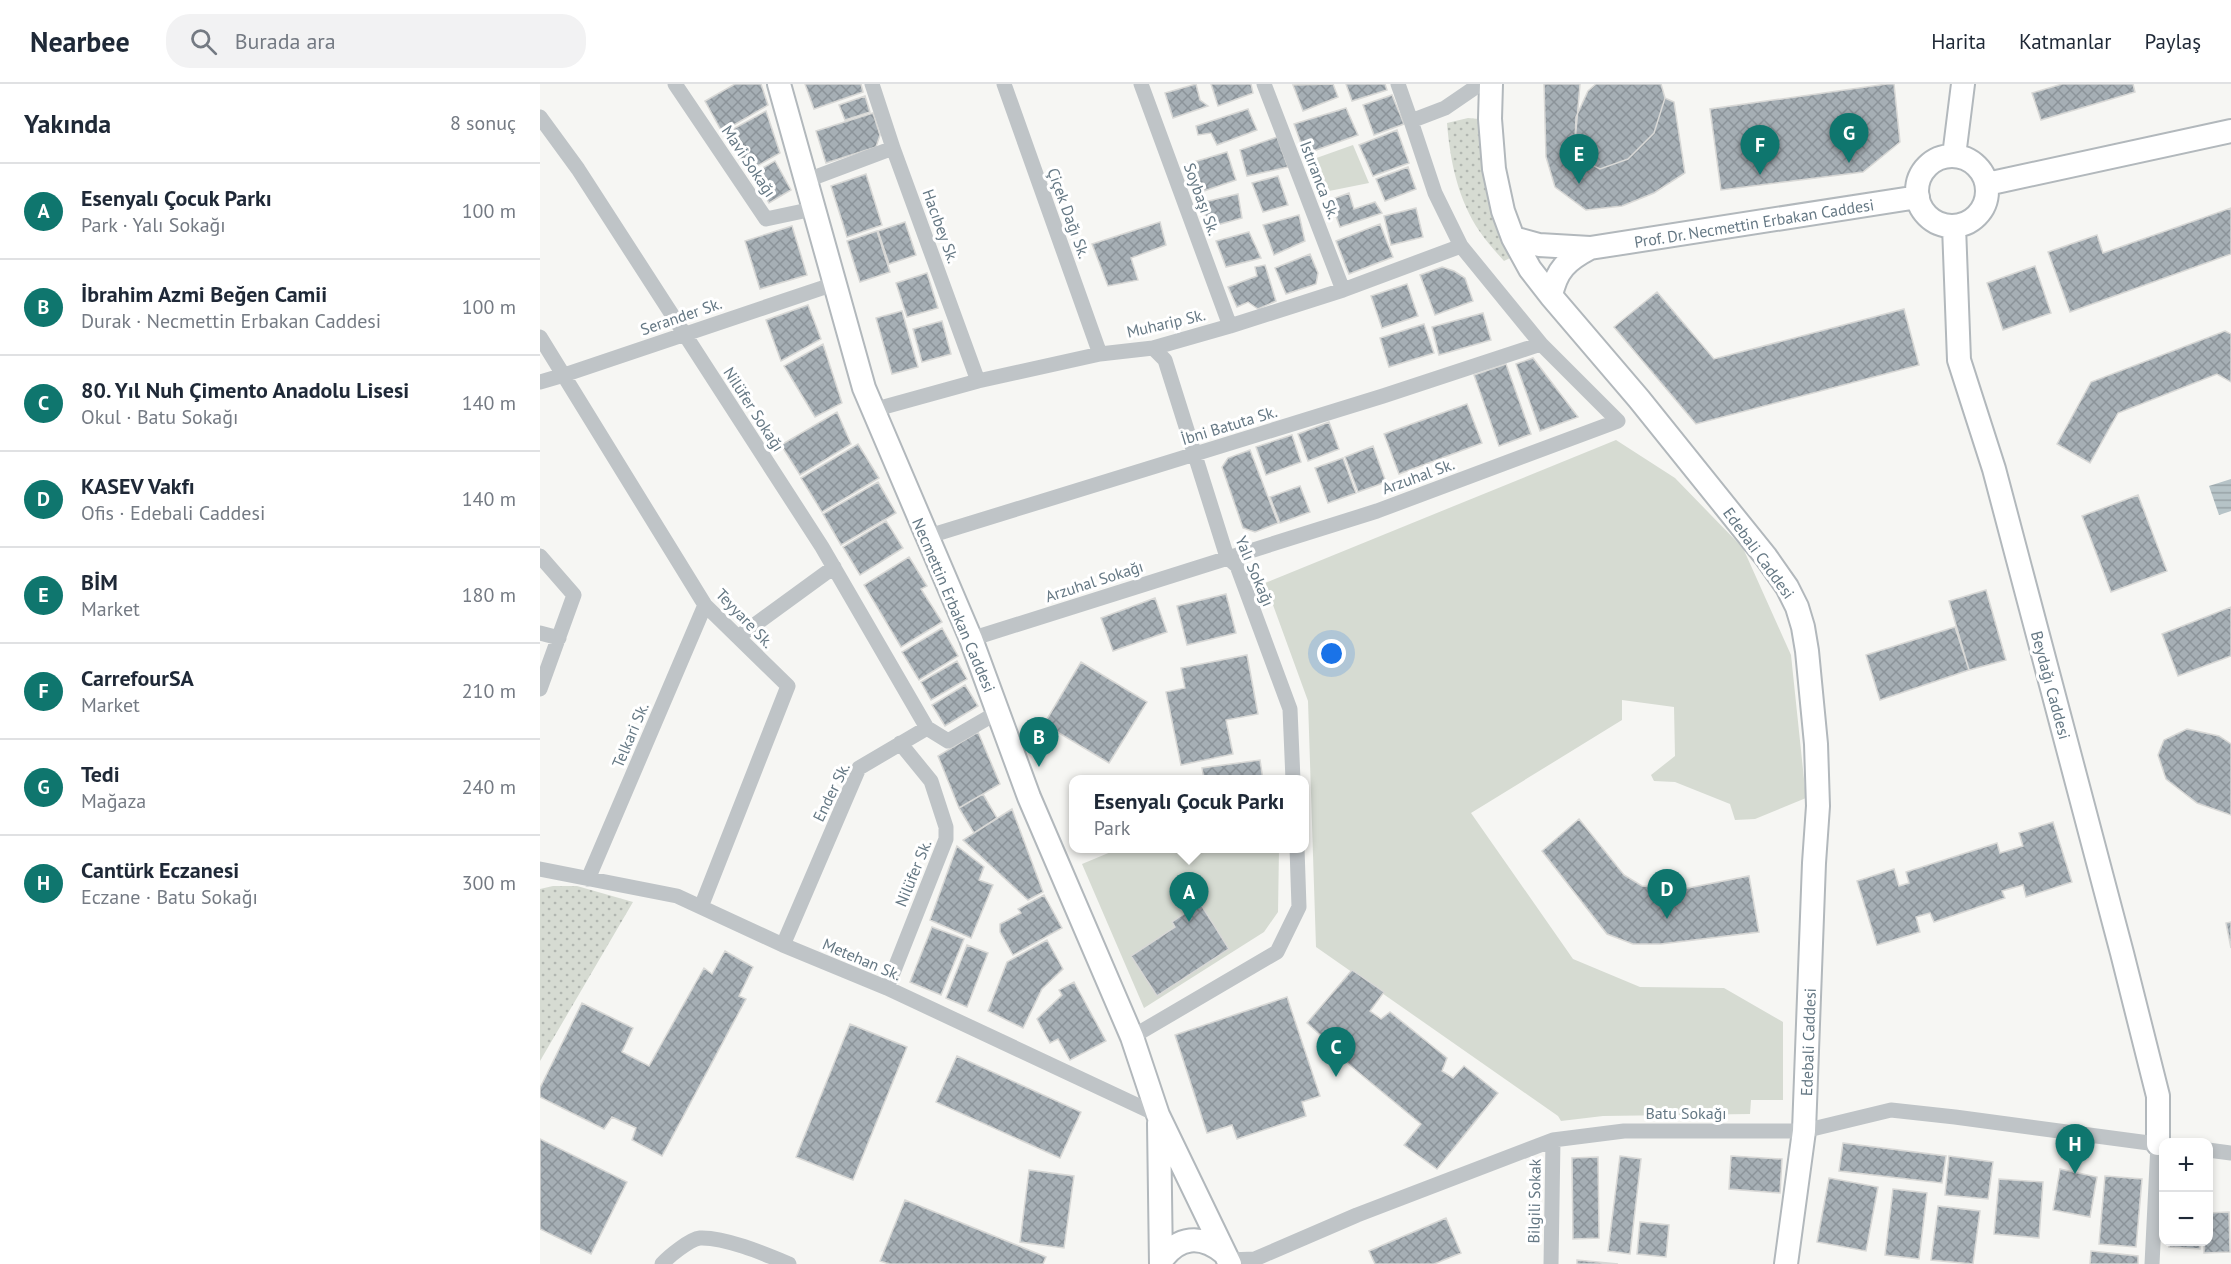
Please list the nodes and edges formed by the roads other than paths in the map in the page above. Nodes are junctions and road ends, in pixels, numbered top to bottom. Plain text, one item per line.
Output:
1 (675, 84) edge
2 (779, 84) edge
3 (872, 84) edge
4 (1004, 84) edge
5 (1141, 84) edge
6 (1264, 84) edge
7 (1398, 84) edge
8 (1480, 84) edge
9 (1491, 84) edge
10 (1964, 84) edge
11 (540, 117) edge
12 (1411, 121) junction
13 (2231, 131) edge
14 (893, 148) junction
15 (1954, 156) junction
16 (805, 180) junction
17 (1987, 184) junction
18 (1918, 197) junction
19 (813, 208) junction
20 (1954, 226) junction
21 (1513, 238) junction
22 (1461, 246) junction
23 (1590, 249) junction
24 (834, 284) junction
25 (1343, 290) junction
26 (1551, 296) junction
27 (1230, 326) junction
28 (684, 334) junction
29 (540, 337) edge
30 (1541, 344) junction
31 (1153, 348) junction
32 (1100, 354) junction
33 (564, 375) junction
34 (978, 381) junction
35 (540, 382) edge
36 (873, 410) junction
37 (1195, 454) junction
38 (926, 537) junction
39 (540, 556) edge
40 (1227, 557) junction
41 (834, 567) junction
42 (705, 605) junction
43 (540, 633) edge
44 (738, 637) junction
45 (559, 638) junction
46 (971, 639) junction
47 (540, 689) edge
48 (999, 712) junction
49 (927, 728) junction
50 (900, 743) junction
51 (1293, 775) edge
52 (1296, 853) edge
53 (540, 869) edge
54 (588, 879) junction
55 (701, 907) junction
56 (783, 945) junction
57 (887, 988) junction
58 (1132, 1038) junction
59 (1158, 1115) junction
60 (1804, 1131) junction
61 (2161, 1138) edge
62 (1553, 1140) junction
63 (2159, 1145) edge
64 (2213, 1151) edge
65 (2231, 1153) edge
66 (2159, 1171) edge
67 (1237, 1260) edge
68 (1161, 1263) edge
69 (662, 1264) edge
70 (789, 1264) edge
71 (1551, 1264) edge
72 (1786, 1264) edge
73 (2152, 1264) edge

1 - 19 street, Mavi Sokağı
2 - 16 street, Necmettin Erbakan Caddesi
3 - 14 street, Hacıbey Sk.
4 - 32 street, Çiçek Dağı Sk.
5 - 27 street, Soybaşı Sk.
6 - 25 street, Istıranca Sk.
7 - 12 street
8 - 12 street
9 - 21 street, Edebali Caddesi
10 - 15 street
11 - 28 street, Nilüfer Sokağı
12 - 22 street
13 - 17 street
14 - 16 street
14 - 34 street, Hacıbey Sk.
15 - 17 street
15 - 18 street
16 - 19 street, Necmettin Erbakan Caddesi
17 - 20 street
18 - 20 street
18 - 23 street, Prof. Dr. Necmettin Erbakan Caddesi
19 - 24 street, Necmettin Erbakan Caddesi
20 - 61 street, Beydağı Caddesi
21 - 23 street
21 - 26 street, Edebali Caddesi
22 - 25 street, Muharip Sk.
22 - 30 street
23 - 26 street
24 - 28 street, Serander Sk.
24 - 36 street, Necmettin Erbakan Caddesi
25 - 27 street, Muharip Sk.
26 - 60 street, Edebali Caddesi
27 - 31 street, Muharip Sk.
28 - 33 street, Serander Sk.
28 - 41 street, Nilüfer Sokağı
29 - 33 street, Teyyare Sk.
30 - 37 street, İbni Batuta Sk.
30 - 40 street, Arzuhal Sk.
31 - 32 street, Muharip Sk.
31 - 37 street, Yalı Sokağı
32 - 34 street, Muharip Sk.
33 - 35 street, Serander Sk.
33 - 42 street, Teyyare Sk.
34 - 36 street, Muharip Sk.
36 - 38 street, Necmettin Erbakan Caddesi
37 - 38 street, İbni Batuta Sk.
37 - 40 street, Yalı Sokağı
38 - 46 street, Necmettin Erbakan Caddesi
39 - 45 street
40 - 46 street, Arzuhal Sokağı
40 - 51 street, Yalı Sokağı
41 - 44 street
41 - 49 street, Nilüfer Sokağı
42 - 44 street, Teyyare Sk.
42 - 54 street, Telkari Sk.
43 - 45 street
44 - 55 street, Teyyare Sk.
45 - 47 street
46 - 48 street, Necmettin Erbakan Caddesi
48 - 49 street
48 - 58 street, Necmettin Erbakan Caddesi
49 - 50 street, Ender Sk.
50 - 56 street, Ender Sk.
50 - 57 street, Nilüfer Sk.
52 - 58 street
53 - 54 street, Metehan Sk.
54 - 55 street, Metehan Sk.
55 - 56 street, Metehan Sk.
56 - 57 street, Metehan Sk.
57 - 59 street, Metehan Sk.
58 - 59 street, Necmettin Erbakan Caddesi
59 - 67 street, Necmettin Erbakan Caddesi
59 - 68 street, Necmettin Erbakan Caddesi
60 - 62 street, Batu Sokağı
60 - 63 street, Batu Sokağı
60 - 72 street, Edebali Caddesi
62 - 67 street, Batu Sokağı
62 - 71 street, Bilgili Sokak
64 - 65 street
66 - 73 street
67 - 68 street, Necmettin Erbakan Caddesi
69 - 70 street

